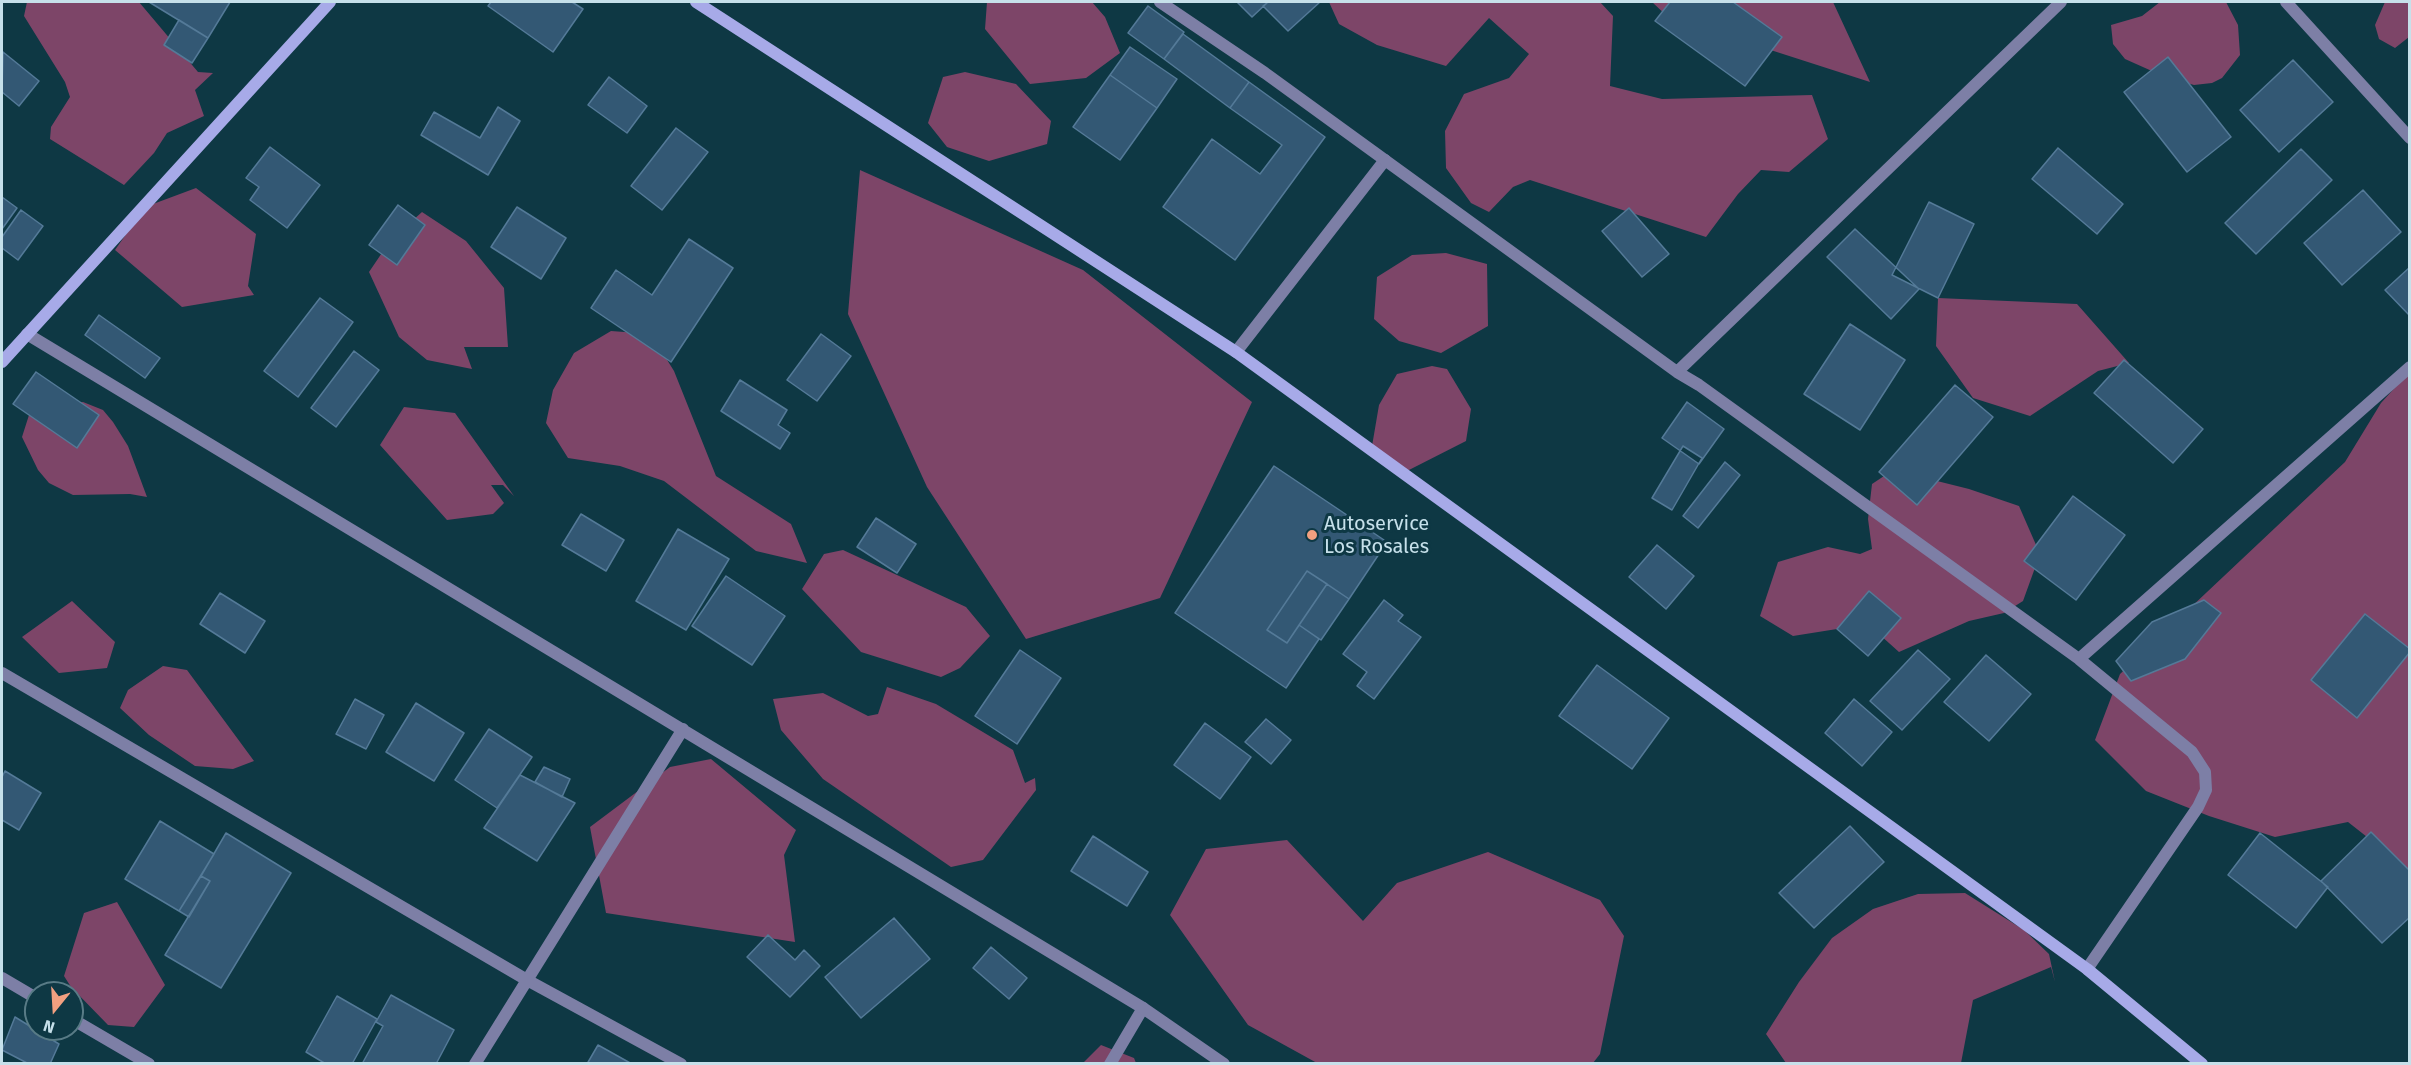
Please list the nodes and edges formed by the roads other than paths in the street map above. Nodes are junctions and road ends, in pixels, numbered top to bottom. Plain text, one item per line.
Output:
1 (330, 2) edge
2 (696, 2) edge
3 (1160, 2) edge
4 (2061, 2) edge
5 (2286, 2) edge
6 (2409, 138) edge
7 (1385, 160) junction
8 (27, 334) junction
9 (1236, 351) junction
10 (2, 362) edge
11 (2409, 367) edge
12 (1677, 372) junction
13 (2079, 659) junction
14 (2, 673) edge
15 (683, 729) junction
16 (2087, 969) junction
17 (2, 978) edge
18 (527, 980) junction
19 (24, 991) edge
20 (1143, 1008) junction
21 (84, 1026) edge
22 (149, 1064) edge
23 (475, 1064) edge
24 (681, 1064) edge
25 (1110, 1064) edge
26 (1224, 1064) edge
27 (2202, 1064) edge

1 - 8 main road
2 - 9 main road
3 - 7 street
4 - 12 street
5 - 6 street
7 - 9 street
7 - 12 street
8 - 10 main road
8 - 15 street
9 - 16 main road
11 - 13 street
12 - 13 street
13 - 16 street
14 - 18 street
15 - 18 street
15 - 20 street
16 - 27 main road
17 - 19 street
18 - 23 street
18 - 24 street
20 - 25 street
20 - 26 street
21 - 22 street

